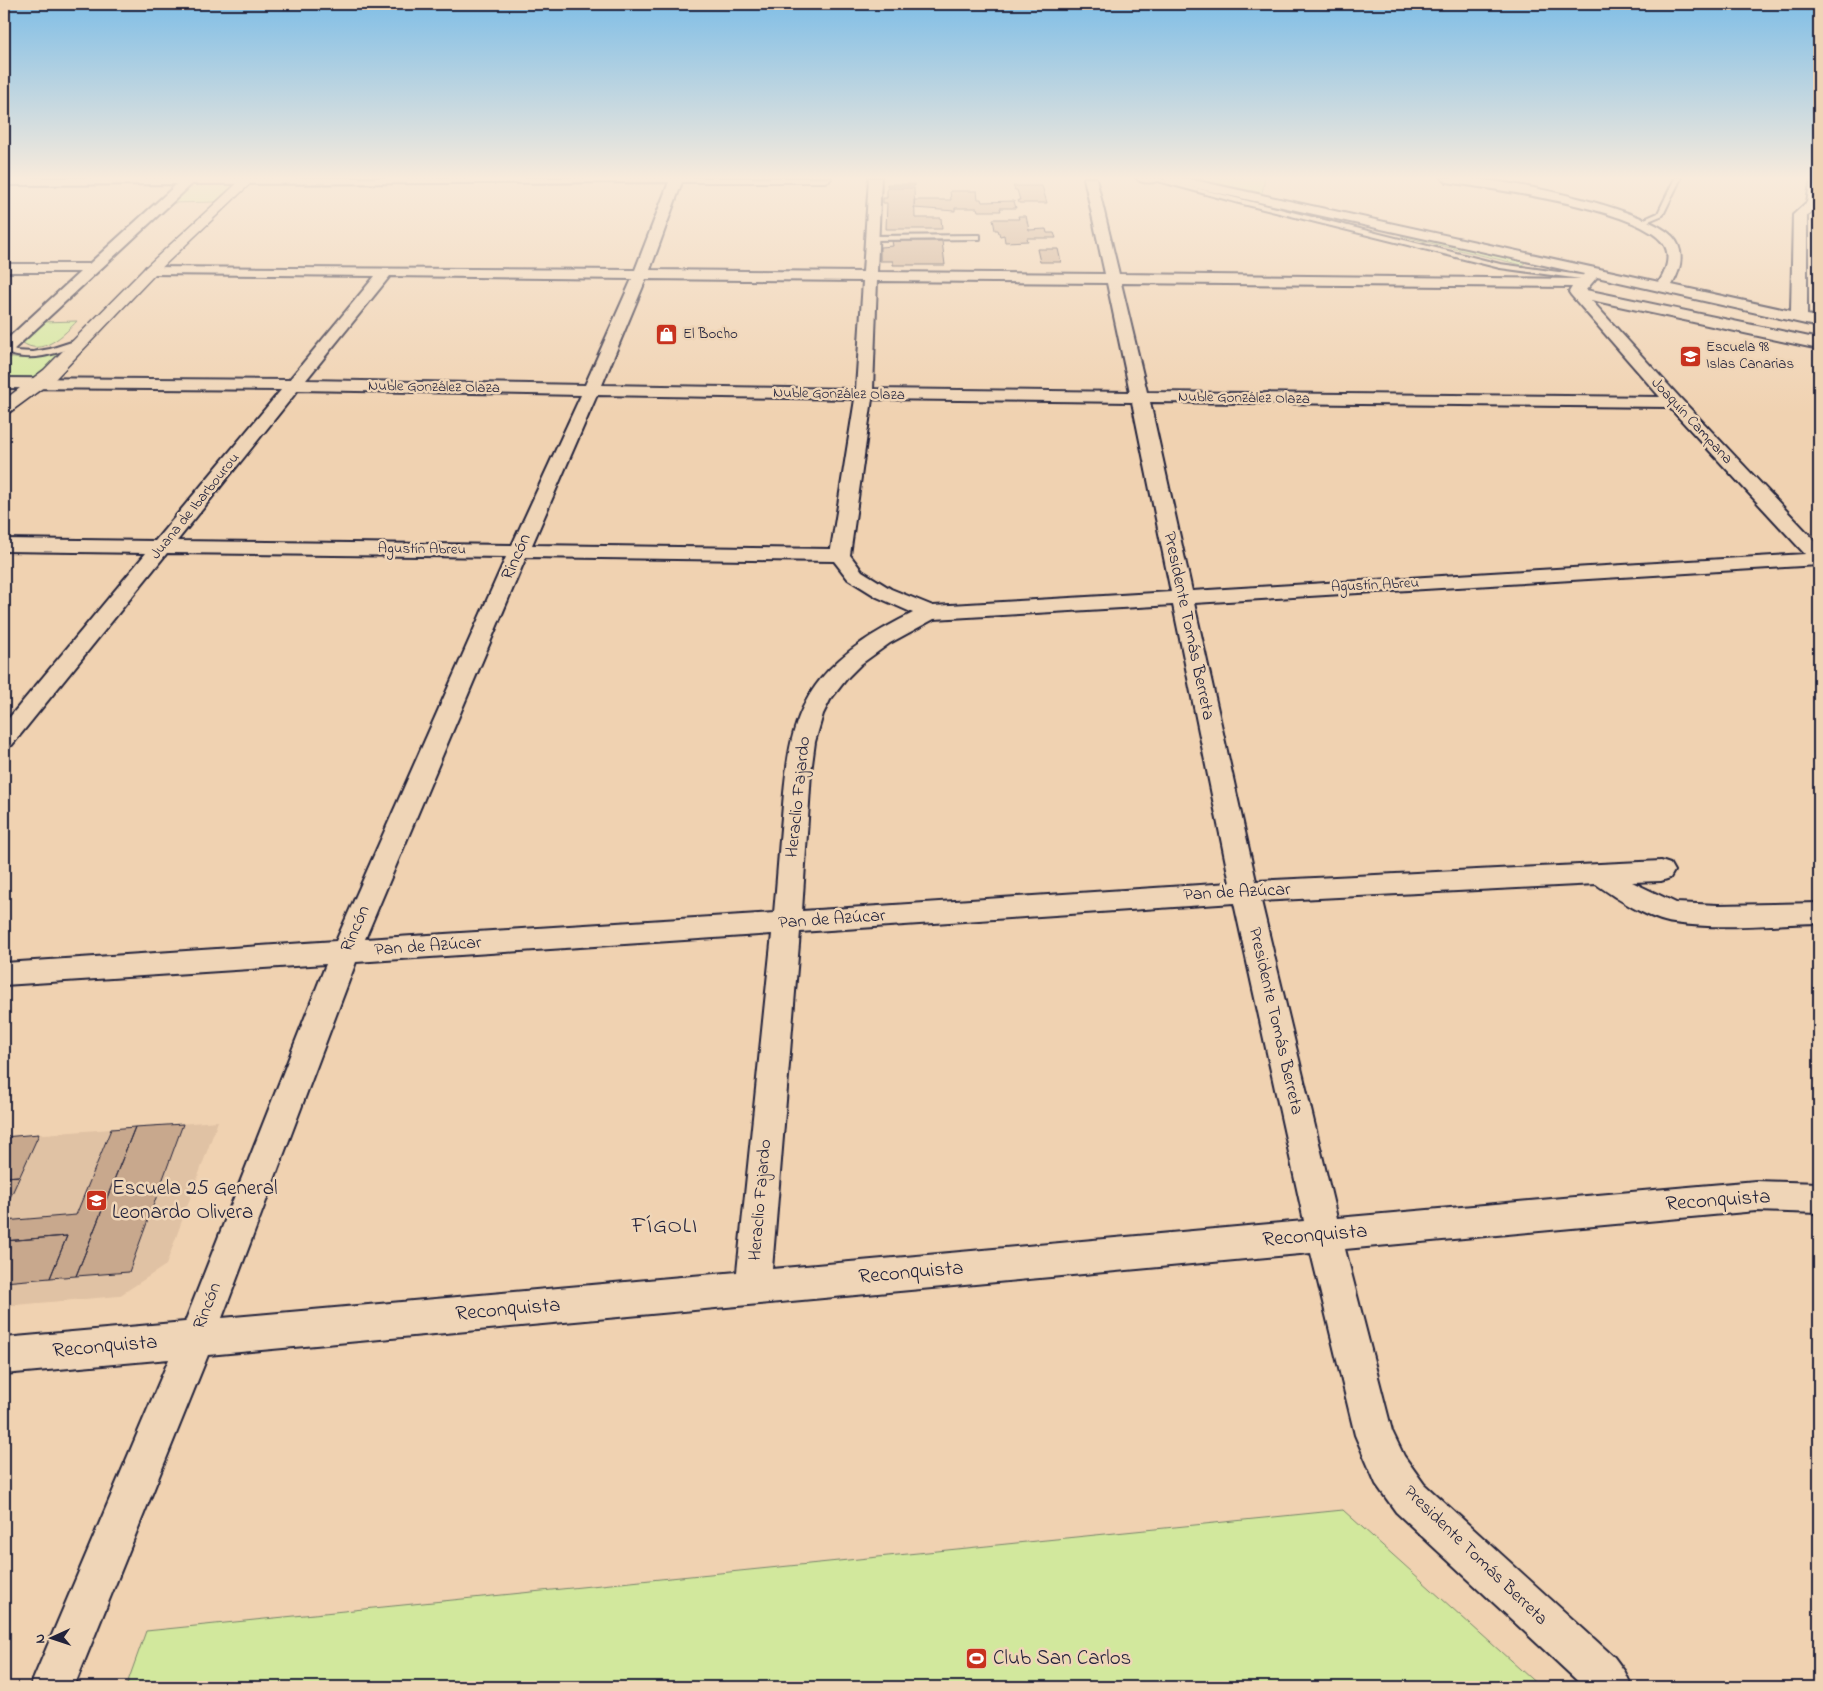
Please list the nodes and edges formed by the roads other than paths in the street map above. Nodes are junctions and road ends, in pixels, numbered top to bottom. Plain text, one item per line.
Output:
1 (102, 257) edge
2 (165, 257) edge
3 (647, 257) edge
4 (871, 257) edge
5 (1108, 257) edge
6 (1463, 257) edge
7 (1502, 257) edge
8 (1675, 257) edge
9 (1800, 257) edge
10 (4, 268) edge
11 (90, 268) junction
12 (151, 270) junction
13 (386, 272) junction
14 (640, 274) junction
15 (869, 278) junction
16 (1113, 280) junction
17 (1585, 281) junction
18 (1663, 287) junction
19 (1799, 317) junction
20 (1819, 322) edge
21 (82, 341) junction
22 (1819, 344) edge
23 (4, 349) edge
24 (4, 383) edge
25 (40, 383) junction
26 (292, 386) junction
27 (591, 390) junction
28 (864, 394) junction
29 (1140, 397) junction
30 (1674, 402) junction
31 (4, 408) edge
32 (4, 544) edge
33 (164, 545) junction
34 (519, 551) junction
35 (840, 556) junction
36 (1819, 558) edge
37 (1182, 597) junction
38 (930, 613) junction
39 (4, 739) edge
40 (1661, 871) dead end
41 (1601, 874) junction
42 (1245, 892) junction
43 (1819, 913) edge
44 (788, 923) junction
45 (346, 952) junction
46 (4, 974) edge
47 (1819, 1198) edge
48 (1324, 1236) junction
49 (753, 1288) junction
50 (196, 1338) junction
51 (4, 1356) edge
52 (52, 1687) edge
53 (1610, 1687) edge

1 - 11 street
2 - 12 street
3 - 14 street, Rincón
4 - 15 street
5 - 16 street, Presidente Tomás Berreta
6 - 17 lane
7 - 17 street
8 - 18 street
9 - 19 street
10 - 11 street
11 - 23 street
12 - 13 street
12 - 21 street
13 - 14 street
13 - 26 street, Juana de Ibarbourou
14 - 15 street
14 - 27 street, Rincón
15 - 16 street
15 - 28 street
16 - 17 street
16 - 29 street, Presidente Tomás Berreta
17 - 18 street
17 - 22 street
17 - 30 street, Joaquín Campana
18 - 19 street
19 - 20 street
21 - 23 lane
21 - 25 street
24 - 25 street, Nuble González Olaza
25 - 26 street, Nuble González Olaza
25 - 31 street
26 - 27 street, Nuble González Olaza
26 - 33 street, Juana de Ibarbourou
27 - 28 street, Nuble González Olaza
27 - 34 street, Rincón
28 - 29 street, Nuble González Olaza
28 - 35 street
29 - 30 street, Nuble González Olaza
29 - 37 street, Presidente Tomás Berreta
30 - 36 street, Joaquín Campana
32 - 33 street, Agustín Abreu
33 - 34 street, Agustín Abreu
33 - 39 street, Juana de Ibarbourou
34 - 35 street, Agustín Abreu
34 - 45 street, Rincón
35 - 38 street
36 - 37 street, Agustín Abreu
37 - 38 street, Agustín Abreu
37 - 42 street, Presidente Tomás Berreta
38 - 44 street, Heraclio Fajardo
40 - 41 street, Pan de Azúcar
41 - 42 street, Pan de Azúcar
41 - 43 street
42 - 44 street, Pan de Azúcar
42 - 48 street, Presidente Tomás Berreta
44 - 45 street, Pan de Azúcar
44 - 49 street, Heraclio Fajardo
45 - 46 street, Pan de Azúcar
45 - 50 street, Rincón
47 - 48 street, Reconquista
48 - 49 street, Reconquista
48 - 53 street, Presidente Tomás Berreta
49 - 50 street, Reconquista
50 - 51 street, Reconquista
50 - 52 street, Rincón

